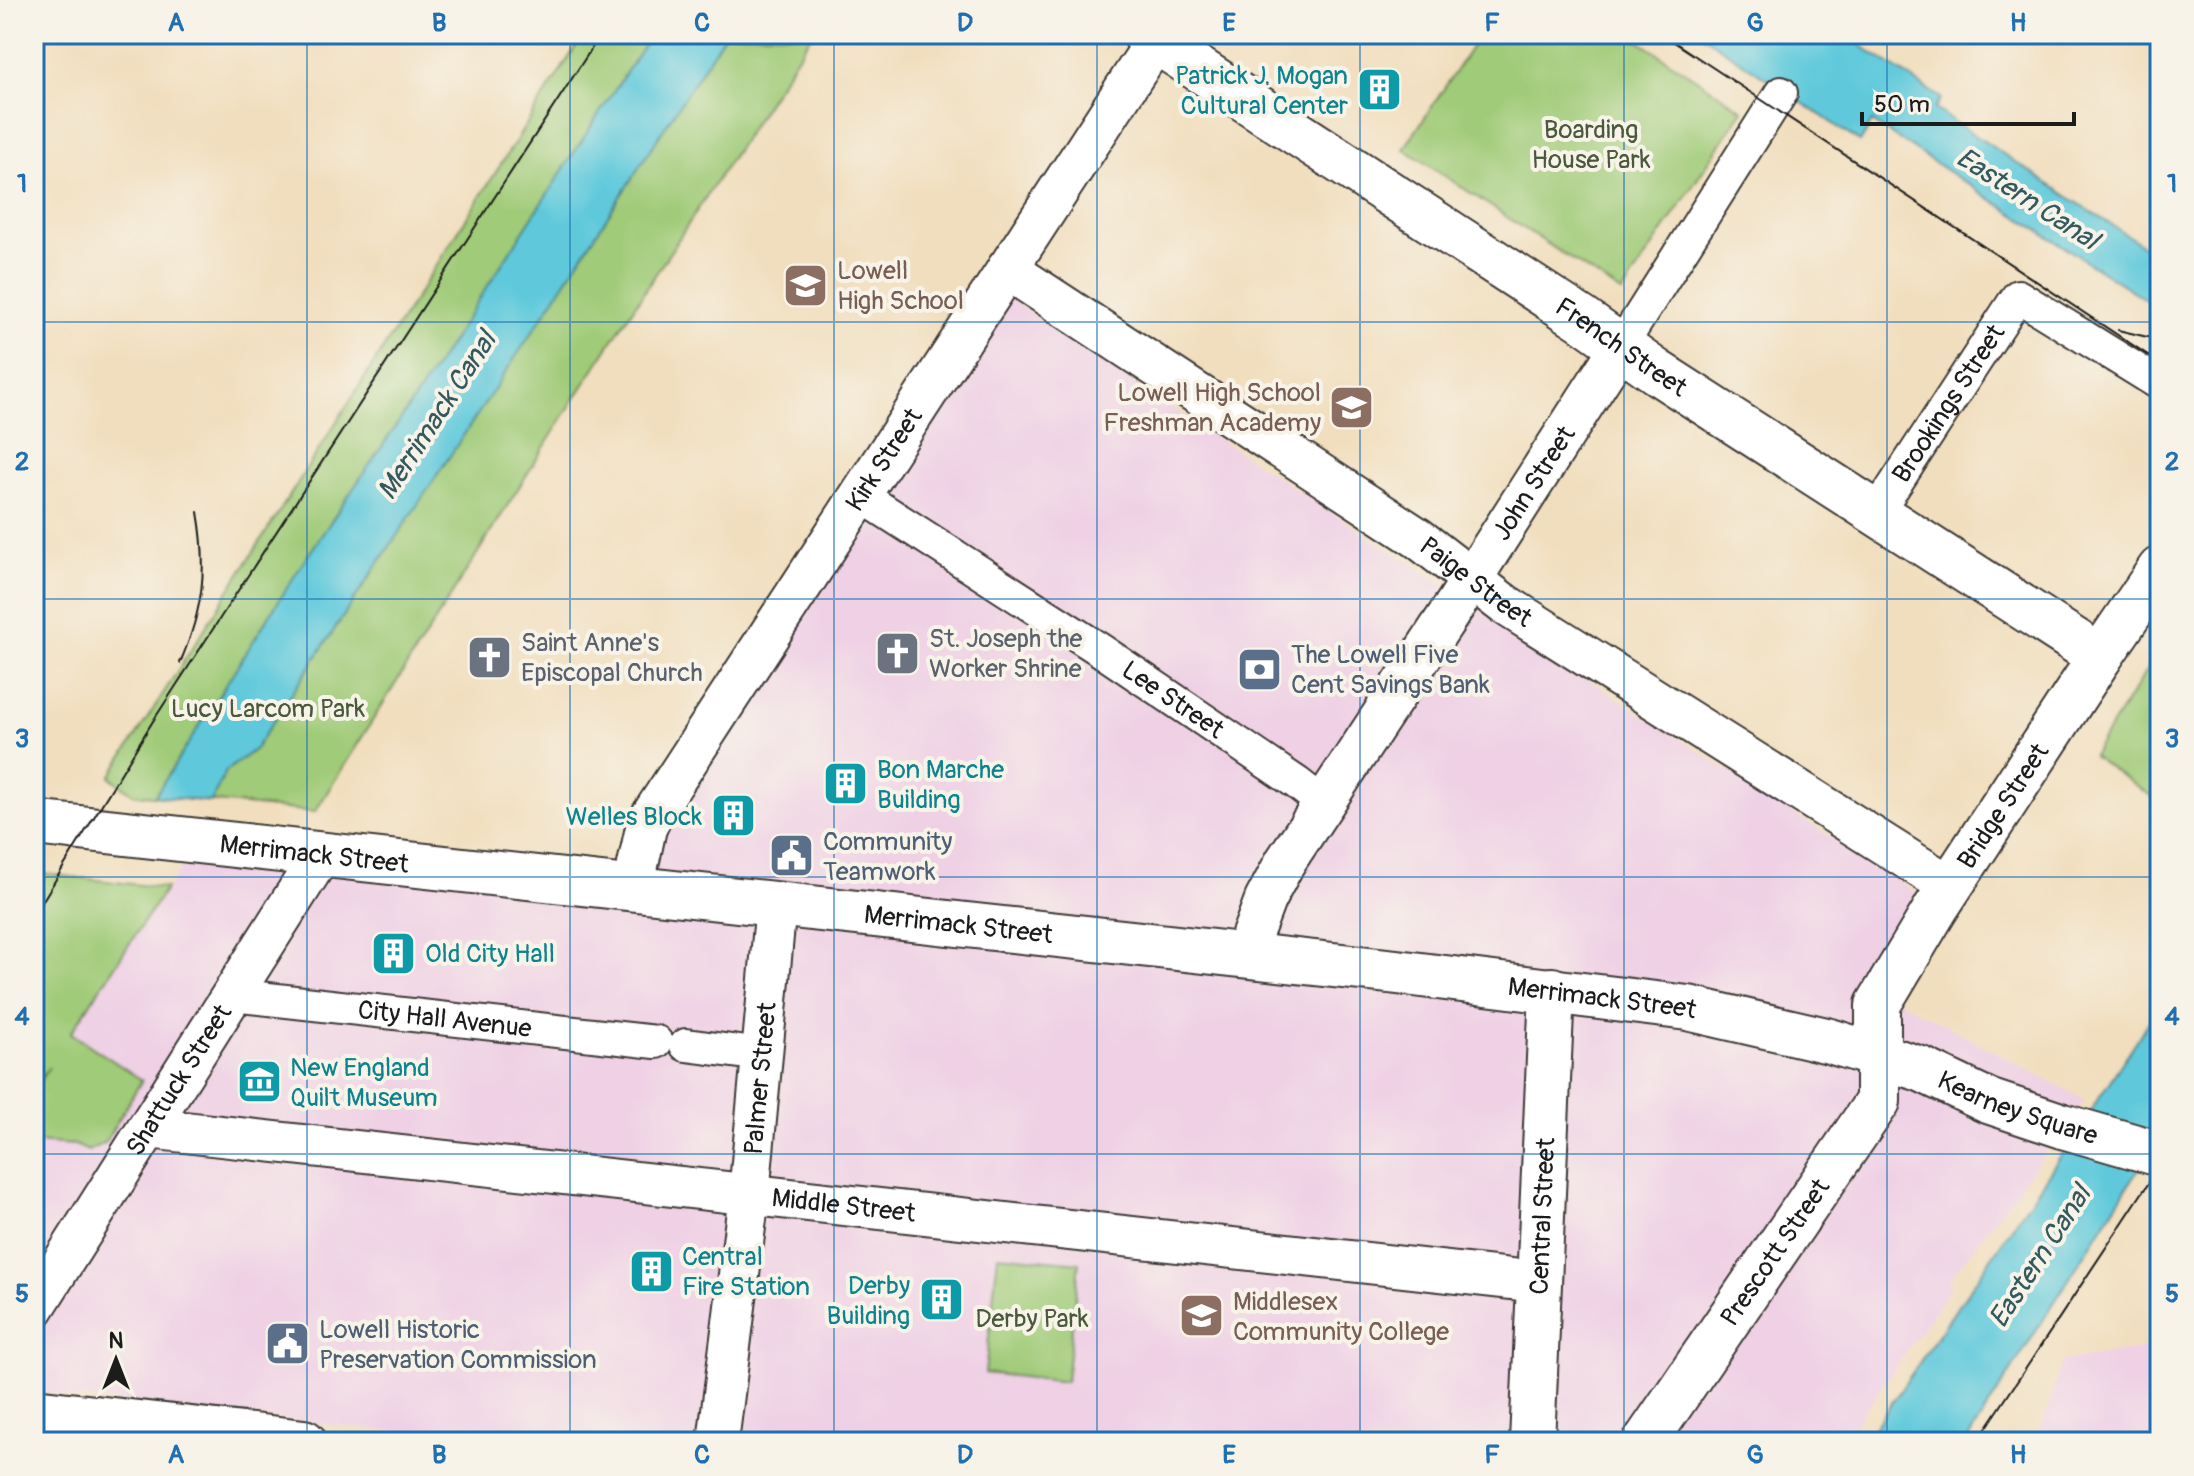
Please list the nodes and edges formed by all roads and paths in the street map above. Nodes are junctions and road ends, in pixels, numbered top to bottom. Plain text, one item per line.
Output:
1 (1150, 37) edge
2 (1781, 93) dead end
3 (1007, 269) junction
4 (1621, 346) junction
5 (2160, 384) edge
6 (860, 495) junction
7 (1877, 512) junction
8 (2160, 569) edge
9 (1472, 579) junction
10 (2100, 657) junction
11 (1324, 804) junction
12 (34, 823) edge
13 (322, 853) junction
14 (1950, 886) junction
15 (633, 888) junction
16 (776, 904) junction
17 (1244, 956) junction
18 (1552, 990) junction
19 (232, 995) junction
20 (763, 1055) junction
21 (1878, 1056) junction
22 (148, 1128) junction
23 (2160, 1154) edge
24 (749, 1195) junction
25 (1539, 1282) junction
26 (34, 1308) edge
27 (34, 1411) edge
28 (304, 1442) edge
29 (718, 1442) edge
30 (1532, 1442) edge
31 (1645, 1442) edge

1 - 3 street, Kirk Street
1 - 4 main road, French Street
2 - 4 street, John Street
3 - 6 street, Kirk Street
3 - 9 street, Paige Street
4 - 7 main road, French Street
4 - 9 street, John Street
5 - 7 street, Brookings Street
6 - 11 street, Lee Street
6 - 15 street, Kirk Street
7 - 10 main road, French Street
8 - 10 main road, Bridge Street
9 - 11 street, John Street
9 - 14 street, Paige Street
10 - 14 main road, Bridge Street
11 - 17 street, John Street
12 - 13 main road, Merrimack Street
13 - 15 main road, Merrimack Street
13 - 19 street, Shattuck Street
14 - 21 main road, Bridge Street
15 - 16 main road, Merrimack Street
16 - 17 main road, Merrimack Street
16 - 20 street, Palmer Street
17 - 18 main road, Merrimack Street
18 - 21 main road, Merrimack Street
18 - 25 main road, Central Street
19 - 20 street, City Hall Avenue
19 - 22 street, Shattuck Street
20 - 24 street, Palmer Street
21 - 23 main road, Kearney Square
21 - 31 main road, Prescott Street
22 - 24 street, Middle Street
22 - 26 street, Shattuck Street
24 - 25 street, Middle Street
24 - 29 street, Palmer Street
25 - 30 main road, Central Street
27 - 28 main road

